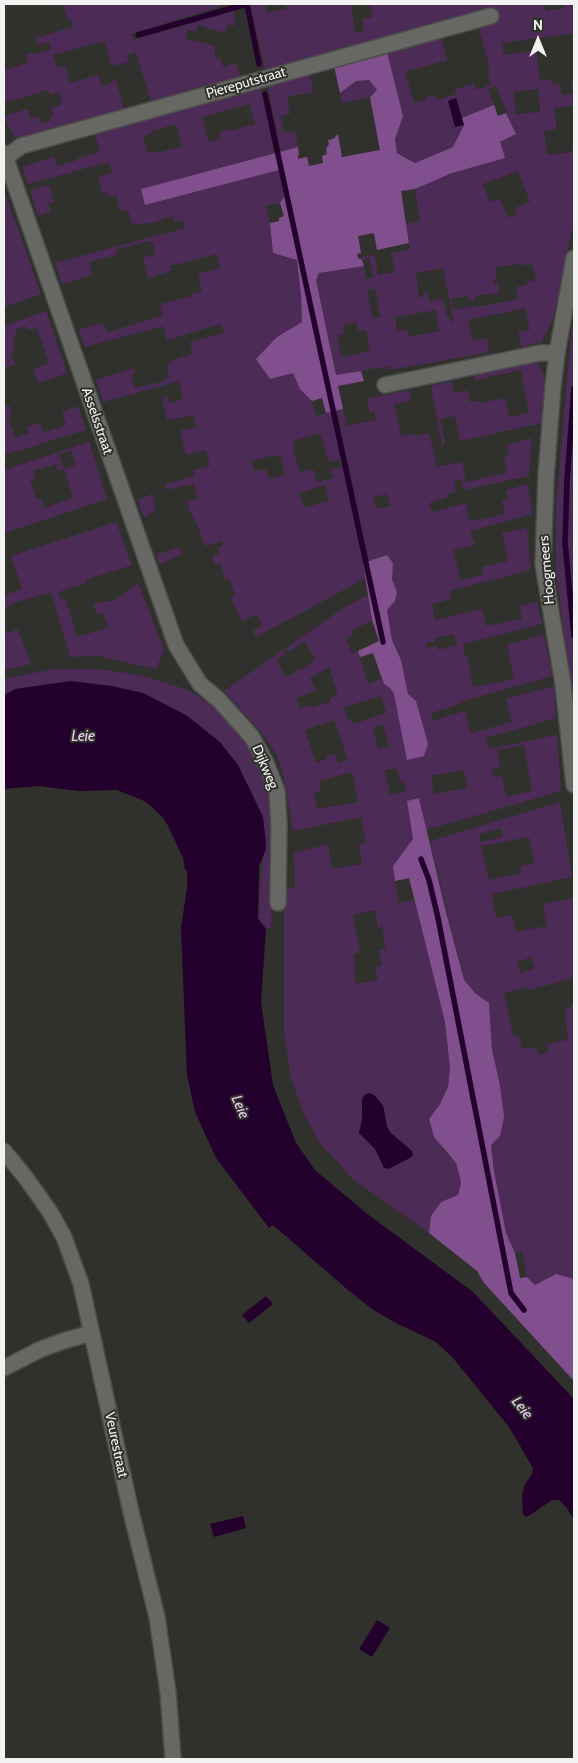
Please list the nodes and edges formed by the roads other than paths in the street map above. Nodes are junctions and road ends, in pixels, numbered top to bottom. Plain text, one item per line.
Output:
1 (491, 16) dead end
2 (5, 155) edge
3 (574, 258) edge
4 (557, 353) junction
5 (385, 385) dead end
6 (200, 684) joint
7 (574, 785) edge
8 (278, 903) dead end
9 (4, 1151) edge
10 (92, 1333) junction
11 (4, 1368) edge
12 (173, 1759) edge

1 - 2 street, Piereputstraat
2 - 6 street, Asselsstraat
3 - 4 street, Hoogmeers
4 - 5 street
4 - 7 street, Hoogmeers
6 - 8 street, Dijkweg
9 - 10 street, Veurestraat
10 - 11 street
10 - 12 street, Veurestraat

